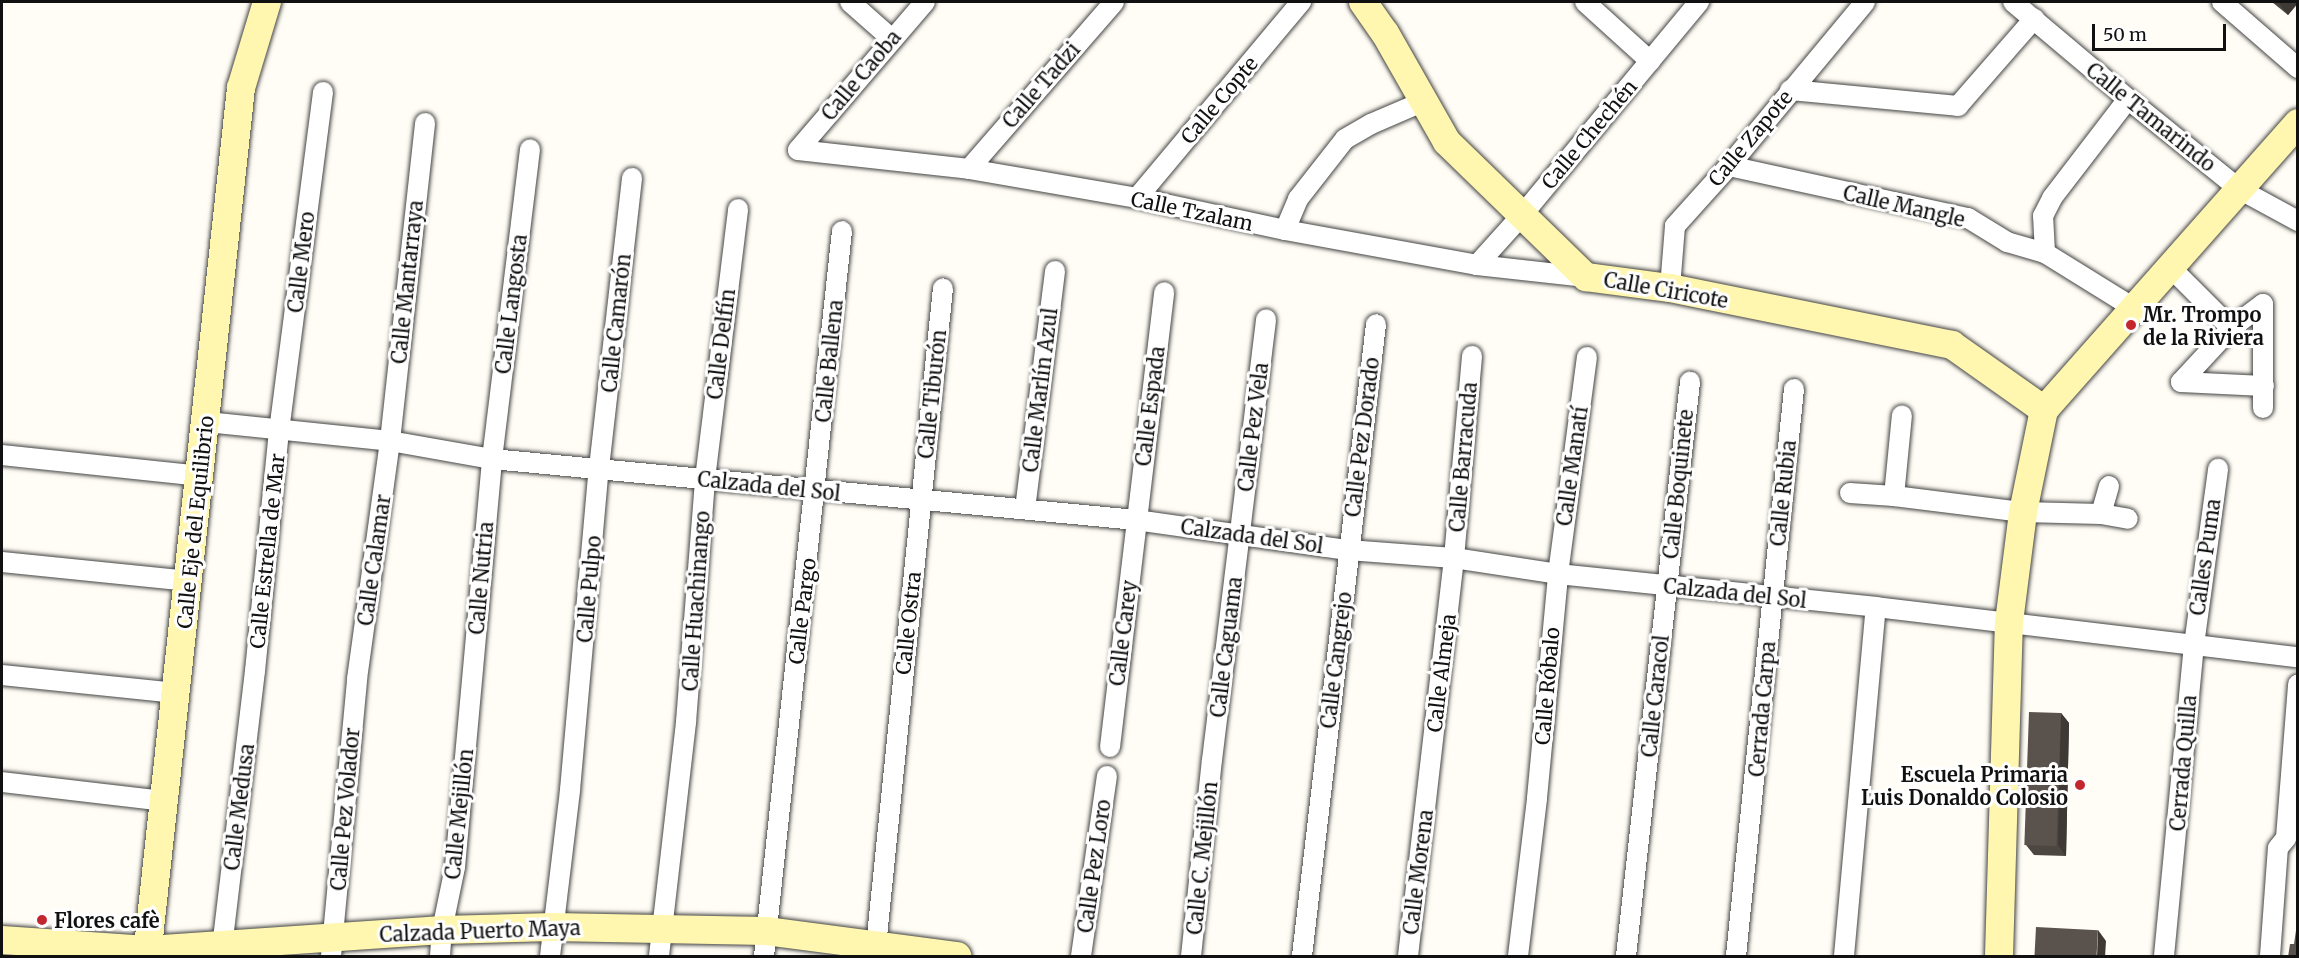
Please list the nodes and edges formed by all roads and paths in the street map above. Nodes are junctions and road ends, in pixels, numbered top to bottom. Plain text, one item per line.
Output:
1 (267, 2) edge
2 (850, 2) edge
3 (925, 2) edge
4 (1114, 2) edge
5 (1301, 2) edge
6 (1363, 2) edge
7 (1585, 2) edge
8 (1699, 2) edge
9 (1865, 2) edge
10 (2013, 2) edge
11 (2222, 2) edge
12 (2034, 19) junction
13 (892, 39) junction
14 (1650, 61) junction
15 (2298, 68) edge
16 (1790, 90) junction
17 (323, 92) dead end
18 (2128, 99) junction
19 (1422, 102) junction
20 (425, 123) dead end
21 (2298, 123) edge
22 (530, 149) dead end
23 (798, 150) joint
24 (1729, 166) junction
25 (969, 169) junction
26 (632, 178) dead end
27 (2239, 189) junction
28 (1137, 198) junction
29 (738, 208) dead end
30 (1523, 214) junction
31 (2298, 221) edge
32 (1285, 230) junction
33 (842, 231) dead end
34 (2045, 253) junction
35 (1477, 265) junction
36 (2171, 268) junction
37 (1055, 271) dead end
38 (1586, 277) junction
39 (943, 288) dead end
40 (1670, 288) junction
41 (1164, 292) dead end
42 (2132, 307) junction
43 (1266, 319) dead end
44 (1376, 324) dead end
45 (2231, 327) junction
46 (1472, 356) dead end
47 (1587, 357) dead end
48 (1690, 382) dead end
49 (2264, 386) junction
50 (1794, 389) dead end
51 (2263, 408) dead end
52 (2044, 410) junction
53 (1902, 416) dead end
54 (207, 422) junction
55 (279, 431) junction
56 (390, 441) junction
57 (2, 455) edge
58 (492, 459) junction
59 (599, 468) junction
60 (2217, 469) dead end
61 (201, 476) junction
62 (705, 479) junction
63 (2109, 486) dead end
64 (816, 491) junction
65 (1850, 493) dead end
66 (1894, 496) junction
67 (921, 499) junction
68 (1025, 509) junction
69 (2023, 512) junction
70 (2101, 514) junction
71 (2128, 519) dead end
72 (1136, 520) junction
73 (1240, 534) junction
74 (1348, 550) junction
75 (1454, 558) junction
76 (2, 561) edge
77 (1558, 574) junction
78 (189, 581) junction
79 (1667, 585) junction
80 (1772, 597) junction
81 (1876, 606) junction
82 (2009, 622) junction
83 (2194, 645) junction
84 (2298, 657) edge
85 (255, 671) joint
86 (2, 675) edge
87 (357, 679) joint
88 (2298, 684) edge
89 (176, 693) junction
90 (470, 697) joint
91 (1110, 747) dead end
92 (1212, 760) joint
93 (1107, 776) dead end
94 (2, 782) edge
95 (1428, 788) joint
96 (164, 801) junction
97 (553, 927) junction
98 (441, 943) edge
99 (661, 943) edge
100 (765, 944) edge
101 (16, 946) edge
102 (332, 947) edge
103 (222, 950) edge
104 (875, 951) edge
105 (147, 953) edge
106 (550, 957) edge
107 (957, 957) edge
108 (1081, 957) edge
109 (1191, 957) edge
110 (1302, 957) edge
111 (1408, 957) edge
112 (1518, 957) edge
113 (1626, 957) edge
114 (1737, 957) edge
115 (1844, 957) edge
116 (1999, 957) edge
117 (2164, 957) edge
118 (2270, 957) edge

1 - 54 street, Calle Eje del Equilibrio
2 - 13 street
3 - 13 street, Calle Caoba
4 - 25 street, Calle Tadzi
5 - 28 street, Calle Copte
6 - 19 street, Calle Ciricote
7 - 14 street
8 - 14 street, Calle Chechén
9 - 16 street, Calle Zapote
10 - 12 street, Calle Tamarindo
11 - 15 street
12 - 16 street
12 - 18 street, Calle Tamarindo
13 - 23 street, Calle Caoba
14 - 30 street, Calle Chechén
16 - 24 street, Calle Zapote
17 - 55 street, Calle Mero
18 - 27 street, Calle Tamarindo
18 - 34 street
19 - 30 street, Calle Ciricote
19 - 32 street
20 - 56 street, Calle Mantarraya
21 - 27 street
22 - 58 street, Calle Langosta
23 - 25 street, Calle Tzalam
24 - 34 street, Calle Mangle
24 - 40 street, Calle Zapote
25 - 28 street, Calle Tzalam
26 - 59 street, Calle Camarón
27 - 31 street, Calle Tamarindo
27 - 36 street
28 - 32 street, Calle Tzalam
29 - 62 street, Calle Delfín
30 - 35 street, Calle Chechén
30 - 38 street, Calle Ciricote
32 - 35 street, Calle Tzalam
33 - 64 street, Calle Ballena
34 - 42 street, Calle Mangle
35 - 38 street, Calle Tzalam
36 - 42 street
36 - 45 street
37 - 68 street, Calle Marlín Azul
38 - 40 street, Calle Ciricote
39 - 67 street, Calle Tiburón
40 - 52 street, Calle Ciricote
41 - 72 street, Calle Espada
42 - 52 street
43 - 73 street, Calle Pez Vela
44 - 74 street, Calle Pez Dorado
45 - 49 street
45 - 49 street
46 - 75 street, Calle Barracuda
47 - 77 street, Calle Manatí
48 - 79 street, Calle Boquinete
49 - 51 street
50 - 80 street, Calle Rubia
52 - 69 street
53 - 66 street
54 - 55 street, Calzada del Sol
54 - 61 street, Calle Eje del Equilibrio
55 - 56 street, Calzada del Sol
55 - 85 street, Calle Estrella de Mar
56 - 58 street, Calzada del Sol
56 - 87 street, Calle Calamar
57 - 61 street
58 - 59 street, Calzada del Sol
58 - 90 street, Calle Nutria
59 - 62 street, Calzada del Sol
59 - 97 street, Calle Pulpo
60 - 83 street, Calles Puma
61 - 78 street, Calle Eje del Equilibrio
62 - 64 street, Calzada del Sol
62 - 99 street, Calle Huachinango
63 - 70 street
64 - 67 street, Calzada del Sol
64 - 100 street, Calle Pargo
65 - 66 street
66 - 69 street
67 - 68 street, Calzada del Sol
67 - 104 street, Calle Ostra
68 - 72 street, Calzada del Sol
69 - 70 street
69 - 82 street
70 - 71 street
72 - 73 street, Calzada del Sol
72 - 91 street, Calle Carey
73 - 74 street, Calzada del Sol
73 - 92 street, Calle Caguama
74 - 75 street, Calzada del Sol
74 - 110 street, Calle Cangrejo
75 - 77 street, Calzada del Sol
75 - 95 street, Calle Almeja
76 - 78 street
77 - 79 street, Calzada del Sol
77 - 112 street, Calle Róbalo
78 - 89 street, Calle Eje del Equilibrio
79 - 80 street, Calzada del Sol
79 - 113 street, Calle Caracol
80 - 81 street, Calzada del Sol
80 - 114 street, Cerrada Carpa
81 - 82 street, Calzada del Sol
81 - 115 street
82 - 83 street, Calzada del Sol
82 - 116 street
83 - 84 street, Calzada del Sol
83 - 117 street, Cerrada Quilla
85 - 103 street, Calle Medusa
86 - 89 street
87 - 102 street, Calle Pez Volador
88 - 118 street
89 - 96 street, Calle Eje del Equilibrio
90 - 98 street, Calle Mejillón
92 - 109 street, Calle C. Mejillón
93 - 108 street, Calle Pez Loro
94 - 96 street
95 - 111 street, Calle Morena
96 - 105 street, Calle Eje del Equilibrio
97 - 98 street, Calzada Puerto Maya
97 - 99 street, Calzada Puerto Maya
97 - 106 street, Calle Pulpo
98 - 102 street, Calzada Puerto Maya
99 - 100 street, Calzada Puerto Maya
100 - 104 street, Calzada Puerto Maya
101 - 105 street, Calzada Puerto Maya
102 - 103 street, Calzada Puerto Maya
103 - 105 street, Calzada Puerto Maya
104 - 107 street, Calzada Puerto Maya

